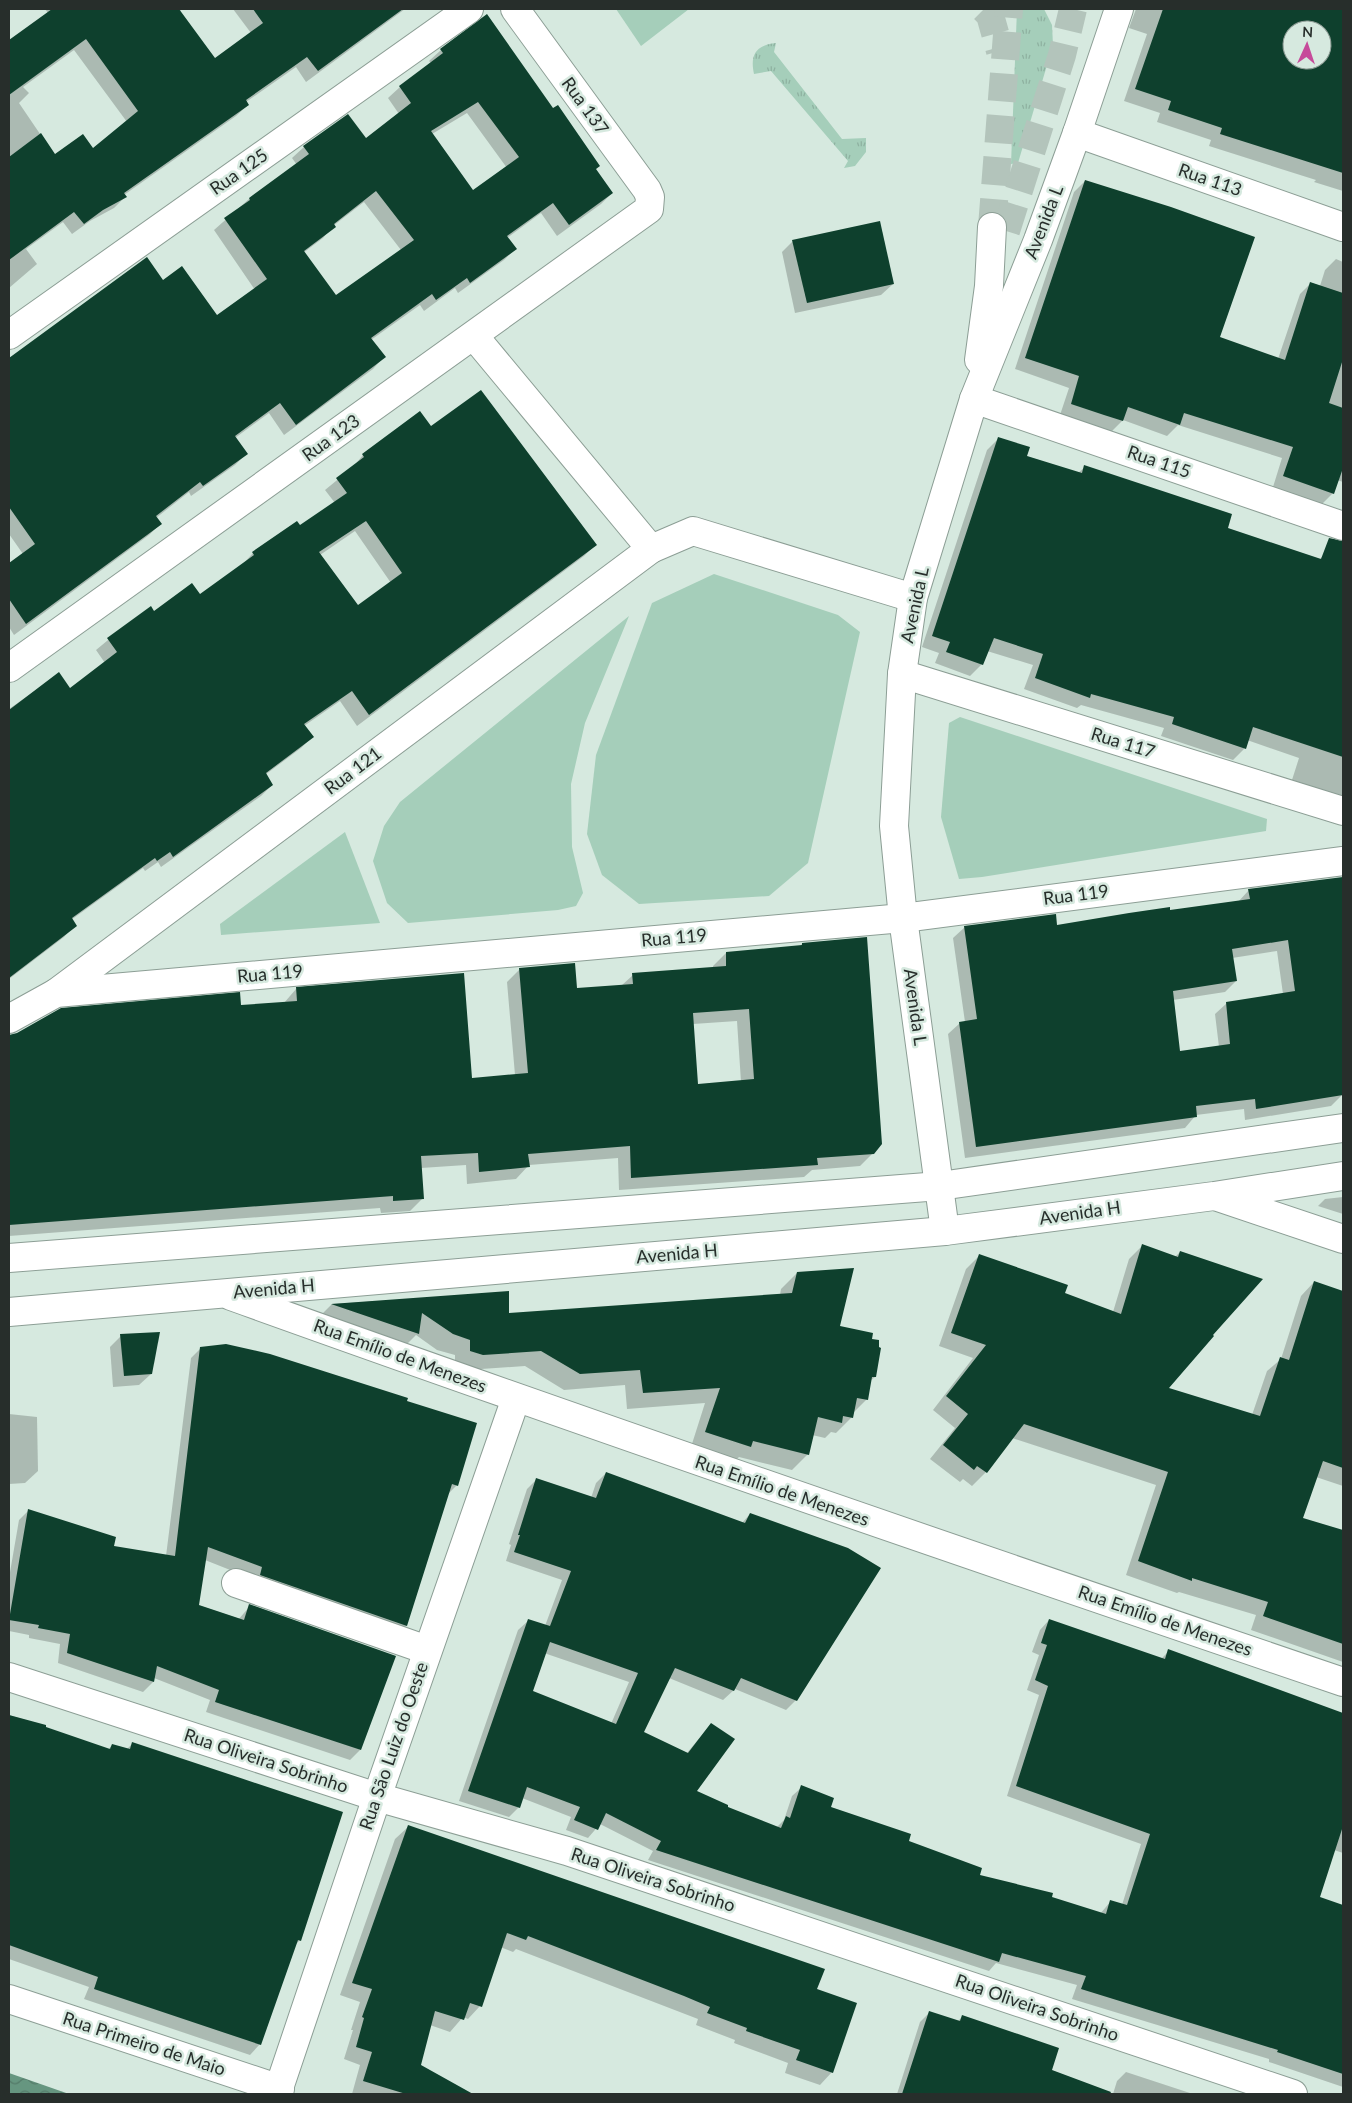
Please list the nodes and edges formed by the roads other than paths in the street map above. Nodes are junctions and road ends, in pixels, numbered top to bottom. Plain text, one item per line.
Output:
1 (469, 9) edge
2 (515, 9) edge
3 (1119, 9) edge
4 (1077, 133) junction
5 (650, 205) joint
6 (1343, 227) edge
7 (999, 229) tunnel mouth
8 (9, 335) edge
9 (474, 336) junction
10 (974, 398) junction
11 (1343, 526) edge
12 (650, 549) junction
13 (913, 598) junction
14 (9, 668) edge
15 (902, 674) junction
16 (1343, 812) edge
17 (1343, 861) edge
18 (903, 918) junction
19 (56, 993) junction
20 (9, 1019) edge
21 (1343, 1128) edge
22 (1343, 1176) edge
23 (940, 1186) junction
24 (1214, 1196) junction
25 (945, 1231) junction
26 (1343, 1239) edge
27 (9, 1258) edge
28 (223, 1293) junction
29 (9, 1312) edge
30 (516, 1398) junction
31 (236, 1582) dead end
32 (427, 1650) junction
33 (9, 1677) edge
34 (1343, 1682) edge
35 (377, 1797) junction
36 (9, 2000) edge
37 (278, 2092) edge
38 (1293, 2094) edge

1 - 8 street, Rua 125
2 - 5 street, Rua 137
3 - 4 street, Avenida L
4 - 6 street, Rua 113
4 - 10 street, Avenida L
5 - 9 street, Rua 123
7 - 10 street
9 - 12 street
9 - 14 street, Rua 123
10 - 11 street, Rua 115
10 - 13 street, Avenida L
12 - 13 street, Rua 121
12 - 19 street, Rua 121
13 - 15 street, Avenida L
15 - 16 street, Rua 117
15 - 18 street, Avenida L
17 - 18 street, Rua 119
18 - 19 street, Rua 119
18 - 23 street, Avenida L
19 - 20 street, Rua 119
21 - 23 street
22 - 24 street, Avenida H
23 - 25 street, Avenida L
23 - 27 street
24 - 25 street, Avenida H
24 - 26 street
25 - 28 street, Avenida H
28 - 29 street, Avenida H
28 - 30 street, Rua Emílio de Menezes
30 - 32 street, Rua São Luiz do Oeste
30 - 34 street, Rua Emílio de Menezes
31 - 32 street
32 - 35 street, Rua São Luiz do Oeste
33 - 35 street, Rua Oliveira Sobrinho
35 - 37 street, Rua São Luiz do Oeste
35 - 38 street, Rua Oliveira Sobrinho
36 - 37 street, Rua Primeiro de Maio

